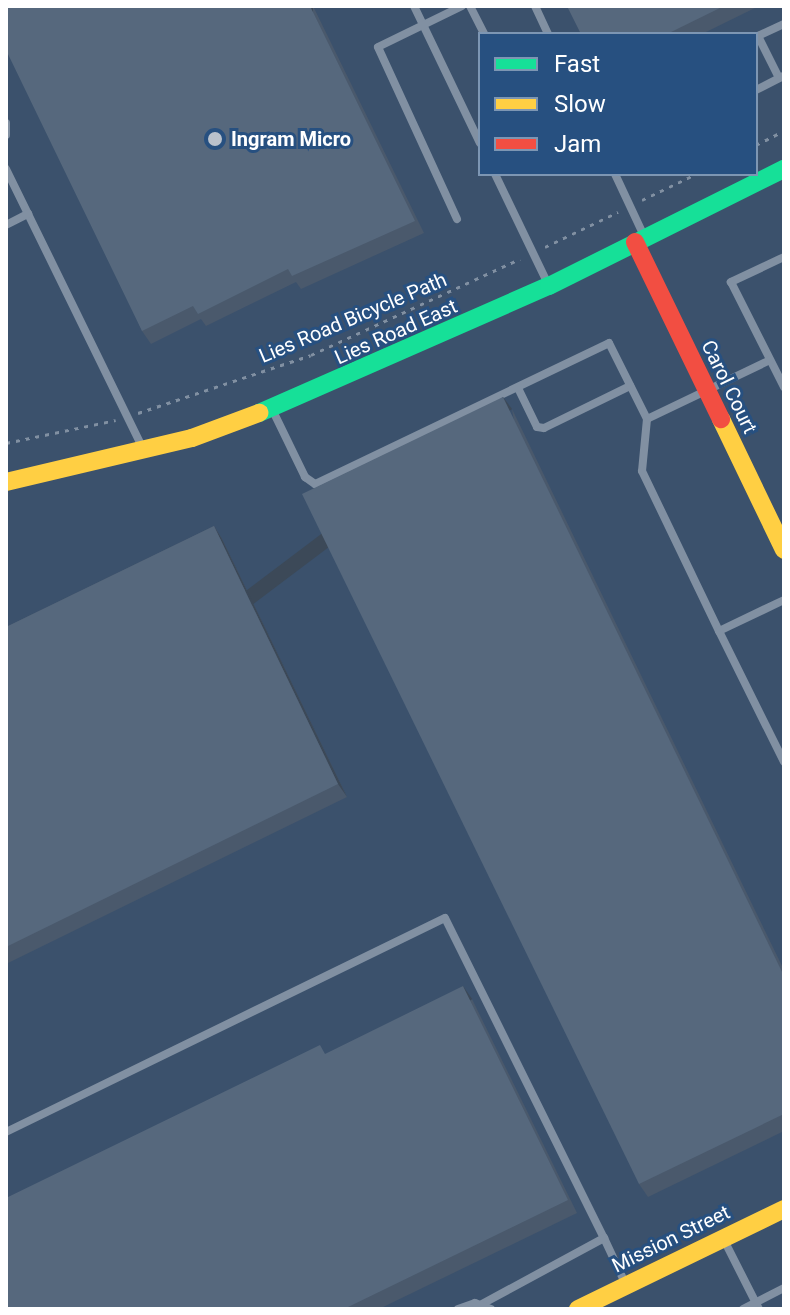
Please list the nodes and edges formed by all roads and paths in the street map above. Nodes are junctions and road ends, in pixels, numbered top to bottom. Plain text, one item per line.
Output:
1 (414, 6) edge
2 (462, 6) edge
3 (470, 6) edge
4 (535, 6) edge
5 (422, 24) junction
6 (784, 24) edge
7 (483, 32) edge
8 (547, 32) edge
9 (758, 36) edge
10 (758, 38) edge
11 (782, 77) edge
12 (758, 89) edge
13 (6, 123) edge
14 (784, 131) edge
15 (6, 135) edge
16 (478, 139) edge
17 (758, 144) edge
18 (6, 169) edge
19 (784, 169) edge
20 (496, 176) edge
21 (616, 176) edge
22 (692, 176) edge
23 (630, 206) junction
24 (28, 214) junction
25 (457, 219) dead end
26 (6, 225) edge
27 (640, 240) junction
28 (533, 253) junction
29 (784, 257) edge
30 (549, 286) junction
31 (770, 360) junction
32 (630, 386) junction
33 (784, 387) edge
34 (518, 388) junction
35 (707, 390) junction
36 (272, 408) junction
37 (127, 416) junction
38 (647, 419) junction
39 (6, 443) edge
40 (143, 450) junction
41 (6, 482) edge
42 (784, 550) edge
43 (784, 600) edge
44 (719, 631) junction
45 (784, 762) edge
46 (6, 1132) edge
47 (784, 1209) edge
48 (604, 1238) junction
49 (723, 1238) junction
50 (627, 1285) junction
51 (784, 1288) edge
52 (757, 1306) edge
53 (486, 1307) edge
54 (585, 1307) edge
55 (458, 1309) edge
56 (743, 1309) edge

1 - 5 lane
2 - 5 lane
3 - 7 lane
4 - 8 lane
5 - 16 lane
5 - 25 lane
6 - 9 lane
10 - 11 lane
11 - 12 lane
13 - 15 lane
14 - 17 path
18 - 24 lane
19 - 27 street, Lies Road East
20 - 28 lane
21 - 23 lane
22 - 23 path, Lies Road Bicycle Path
23 - 27 lane
23 - 28 path, Lies Road Bicycle Path
24 - 26 lane
24 - 37 lane
27 - 30 street, Lies Road East
27 - 35 street, Carol Court
28 - 30 lane
28 - 37 path, Lies Road Bicycle Path
29 - 31 lane
30 - 36 street, Lies Road East
31 - 33 lane
31 - 35 lane
32 - 34 lane
32 - 34 lane
32 - 38 lane
34 - 36 lane
35 - 38 lane
35 - 42 street, Carol Court
36 - 40 street, Lies Road East
37 - 39 path, Lies Road Bicycle Path
37 - 40 lane
38 - 44 lane
40 - 41 street, Lies Road East
43 - 44 lane
44 - 45 lane
46 - 48 lane
47 - 49 street, Mission Street
48 - 50 lane
48 - 53 lane
49 - 50 street, Mission Street
49 - 52 lane
50 - 54 street, Mission Street
51 - 52 lane
52 - 56 lane
53 - 55 lane

